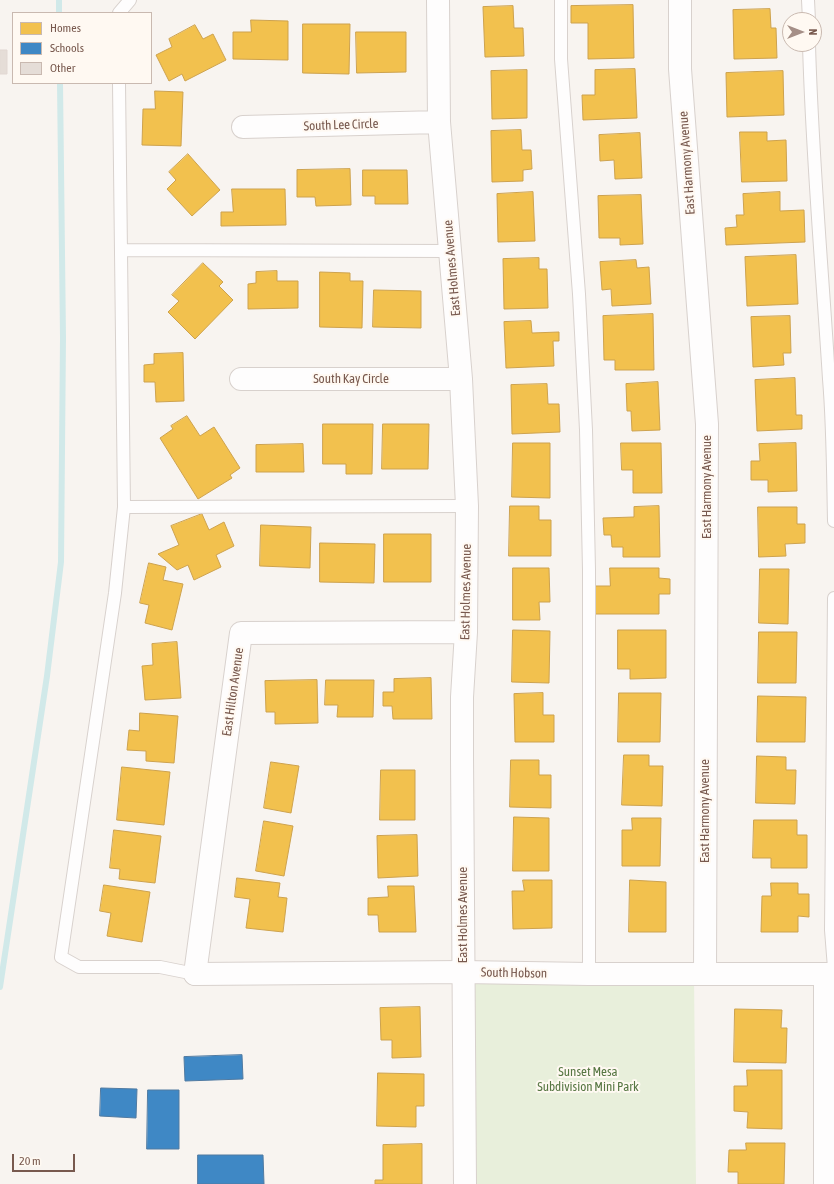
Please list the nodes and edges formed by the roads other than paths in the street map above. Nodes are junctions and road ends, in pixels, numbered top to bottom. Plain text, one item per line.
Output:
1 (130, 0) edge
2 (438, 0) edge
3 (561, 0) edge
4 (680, 0) edge
5 (808, 0) edge
6 (120, 12) edge
7 (809, 12) edge
8 (809, 52) edge
9 (119, 84) edge
10 (439, 122) junction
11 (244, 127) dead end
12 (121, 250) junction
13 (450, 251) junction
14 (241, 379) dead end
15 (461, 379) junction
16 (124, 506) junction
17 (467, 506) junction
18 (834, 521) edge
19 (834, 598) edge
20 (466, 632) junction
21 (463, 972) junction
22 (831, 972) edge
23 (195, 974) junction
24 (589, 974) junction
25 (705, 974) junction
26 (465, 1184) edge
27 (825, 1184) edge

1 - 6 lane
2 - 10 street, East Holmes Avenue
3 - 24 lane
4 - 25 street, East Harmony Avenue
5 - 7 lane
8 - 18 lane
9 - 12 lane
10 - 11 street, South Lee Circle
10 - 13 street, East Holmes Avenue
12 - 13 lane
12 - 16 lane
13 - 15 street, East Holmes Avenue
14 - 15 street, South Kay Circle
15 - 17 street, East Holmes Avenue
16 - 17 lane
16 - 23 lane
17 - 20 street, East Holmes Avenue
19 - 22 lane
20 - 21 street, East Holmes Avenue
20 - 23 street, East Hilton Avenue
21 - 23 street, South Hobson
21 - 24 street, South Hobson
21 - 26 street, East Holmes Avenue
22 - 25 street, South Hobson
22 - 27 street
24 - 25 street, South Hobson

